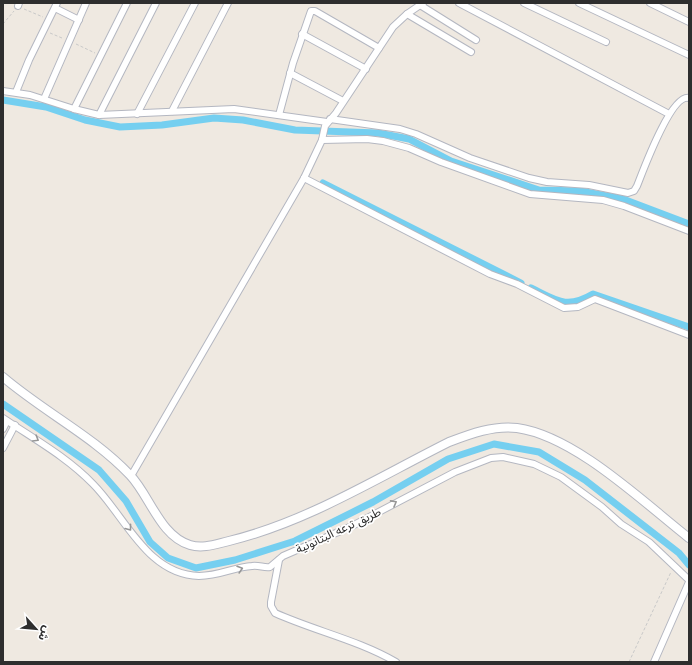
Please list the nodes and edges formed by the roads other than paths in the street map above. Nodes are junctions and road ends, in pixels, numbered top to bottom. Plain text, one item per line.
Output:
1 (86, 3) edge
2 (127, 3) edge
3 (156, 3) edge
4 (195, 3) edge
5 (228, 3) edge
6 (459, 3) edge
7 (524, 3) edge
8 (579, 3) edge
9 (650, 3) edge
10 (422, 4) edge
11 (56, 5) edge
12 (407, 14) junction
13 (79, 20) junction
14 (689, 22) edge
15 (302, 34) junction
16 (476, 40) dead end
17 (606, 42) dead end
18 (379, 48) junction
19 (472, 52) dead end
20 (689, 55) edge
21 (366, 69) junction
22 (290, 73) junction
23 (3, 91) edge
24 (16, 92) junction
25 (689, 98) edge
26 (44, 99) junction
27 (343, 101) junction
28 (74, 109) junction
29 (172, 111) junction
30 (137, 114) junction
31 (670, 114) junction
32 (99, 115) junction
33 (279, 115) junction
34 (327, 122) junction
35 (323, 138) junction
36 (304, 178) junction
37 (689, 231) edge
38 (689, 334) edge
39 (3, 377) edge
40 (5, 419) edge
41 (14, 425) junction
42 (3, 429) edge
43 (3, 448) edge
44 (131, 476) junction
45 (689, 538) edge
46 (279, 559) junction
47 (689, 581) edge
48 (396, 662) edge
49 (654, 662) edge

1 - 13 street
2 - 28 street
3 - 32 street
4 - 30 street
5 - 29 street
6 - 31 street
7 - 17 street
8 - 20 street
9 - 14 street
10 - 12 street
10 - 16 street
11 - 13 street
11 - 24 street
12 - 18 street
12 - 19 street
13 - 26 street
15 - 18 street
15 - 21 street
15 - 22 street
18 - 21 street
21 - 27 street
22 - 27 street
22 - 33 street
23 - 24 street
24 - 26 street
25 - 31 street
26 - 28 street
27 - 34 street
28 - 32 street
29 - 30 street
29 - 33 street
30 - 32 street
31 - 34 street
33 - 34 street
34 - 35 street
35 - 36 street
35 - 37 street
36 - 38 street
36 - 44 street
39 - 44 street
40 - 41 street, طريق ترعه البتانونية
40 - 42 street
41 - 43 street
41 -> 46 street, طريق ترعه البتانونية
44 - 45 street
46 -> 47 street, طريق ترعه البتانونية
46 - 48 street
47 - 49 street

